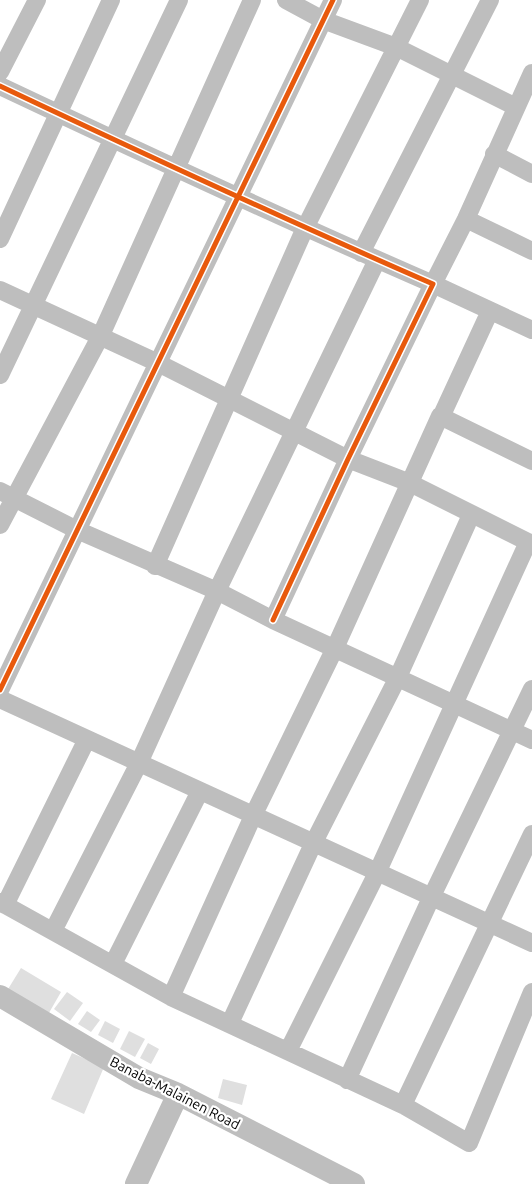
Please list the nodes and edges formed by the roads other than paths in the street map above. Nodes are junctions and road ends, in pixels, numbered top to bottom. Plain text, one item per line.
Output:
1 (37, 0) edge
2 (111, 0) edge
3 (179, 0) edge
4 (252, 0) edge
5 (286, 0) edge
6 (333, 0) edge
7 (420, 0) edge
8 (490, 0) edge
9 (323, 20) junction
10 (396, 47) junction
11 (0, 72) edge
12 (532, 73) edge
13 (453, 76) junction
14 (0, 86) edge
15 (516, 107) junction
16 (58, 113) junction
17 (113, 140) junction
18 (494, 154) junction
19 (178, 168) junction
20 (532, 174) edge
21 (238, 198) junction
22 (466, 219) junction
23 (305, 228) junction
24 (0, 239) edge
25 (532, 251) edge
26 (369, 256) junction
27 (433, 284) junction
28 (0, 290) edge
29 (34, 305) junction
30 (490, 311) junction
31 (532, 330) edge
32 (101, 335) junction
33 (158, 363) junction
34 (0, 375) edge
35 (230, 399) junction
36 (441, 416) junction
37 (294, 432) junction
38 (348, 458) junction
39 (532, 461) edge
40 (410, 484) junction
41 (7, 494) edge
42 (471, 515) junction
43 (0, 525) edge
44 (77, 530) junction
45 (530, 543) edge
46 (155, 566) junction
47 (217, 591) junction
48 (273, 620) junction
49 (335, 648) junction
50 (398, 676) junction
51 (532, 689) edge
52 (0, 690) edge
53 (0, 699) edge
54 (454, 703) junction
55 (513, 730) junction
56 (87, 739) junction
57 (532, 740) edge
58 (139, 763) junction
59 (200, 791) junction
60 (253, 816) junction
61 (532, 834) edge
62 (313, 844) junction
63 (377, 873) junction
64 (431, 898) junction
65 (2, 903) edge
66 (490, 925) junction
67 (53, 931) junction
68 (532, 943) edge
69 (113, 964) junction
70 (532, 992) edge
71 (0, 996) edge
72 (171, 997) junction
73 (230, 1024) junction
74 (288, 1051) junction
75 (347, 1080) junction
76 (178, 1094) junction
77 (403, 1105) junction
78 (136, 1184) edge
79 (354, 1184) edge

1 - 11 street
2 - 16 street
3 - 17 street
4 - 19 street
5 - 9 street
6 - 9 street
7 - 10 street
8 - 13 street
9 - 10 street
9 - 21 street
10 - 13 street
10 - 23 street
12 - 15 street
13 - 15 street
13 - 26 street
14 - 16 street
15 - 18 street
16 - 17 street
16 - 24 street
17 - 19 street
17 - 29 street
18 - 20 street
18 - 22 street
19 - 21 street
19 - 32 street
21 - 23 street
21 - 33 street
22 - 25 street
22 - 27 street
23 - 26 street
23 - 35 street
26 - 27 street
26 - 37 street
27 - 30 street
27 - 38 street
28 - 29 street
29 - 32 street
29 - 34 street
30 - 31 street
30 - 36 street
32 - 33 street
32 - 41 street
33 - 35 street
33 - 44 street
35 - 37 street
35 - 46 street
36 - 39 street
36 - 40 street
37 - 38 street
37 - 47 street
38 - 40 street
38 - 48 street
40 - 42 street
40 - 49 street
41 - 43 street
41 - 44 street
42 - 45 street
42 - 50 street
44 - 46 street
44 - 52 street
45 - 54 street
46 - 47 street
47 - 48 street
47 - 58 street
48 - 49 street
49 - 50 street
49 - 60 street
50 - 54 street
50 - 62 street
51 - 55 street
53 - 56 street
54 - 55 street
54 - 63 street
55 - 57 street
55 - 64 street
56 - 58 street
56 - 65 street
58 - 59 street
58 - 67 street
59 - 60 street
59 - 69 street
60 - 62 street
60 - 72 street
61 - 66 street
62 - 63 street
62 - 73 street
63 - 64 street
63 - 74 street
64 - 66 street
64 - 75 street
65 - 67 street
66 - 68 street
66 - 77 street
67 - 69 street
69 - 72 street
70 - 77 street
71 - 76 street, Banaba-Malainen Road
72 - 73 street
73 - 74 street
74 - 75 street
75 - 77 street
76 - 78 street
76 - 79 street, Banaba-Malainen Road

